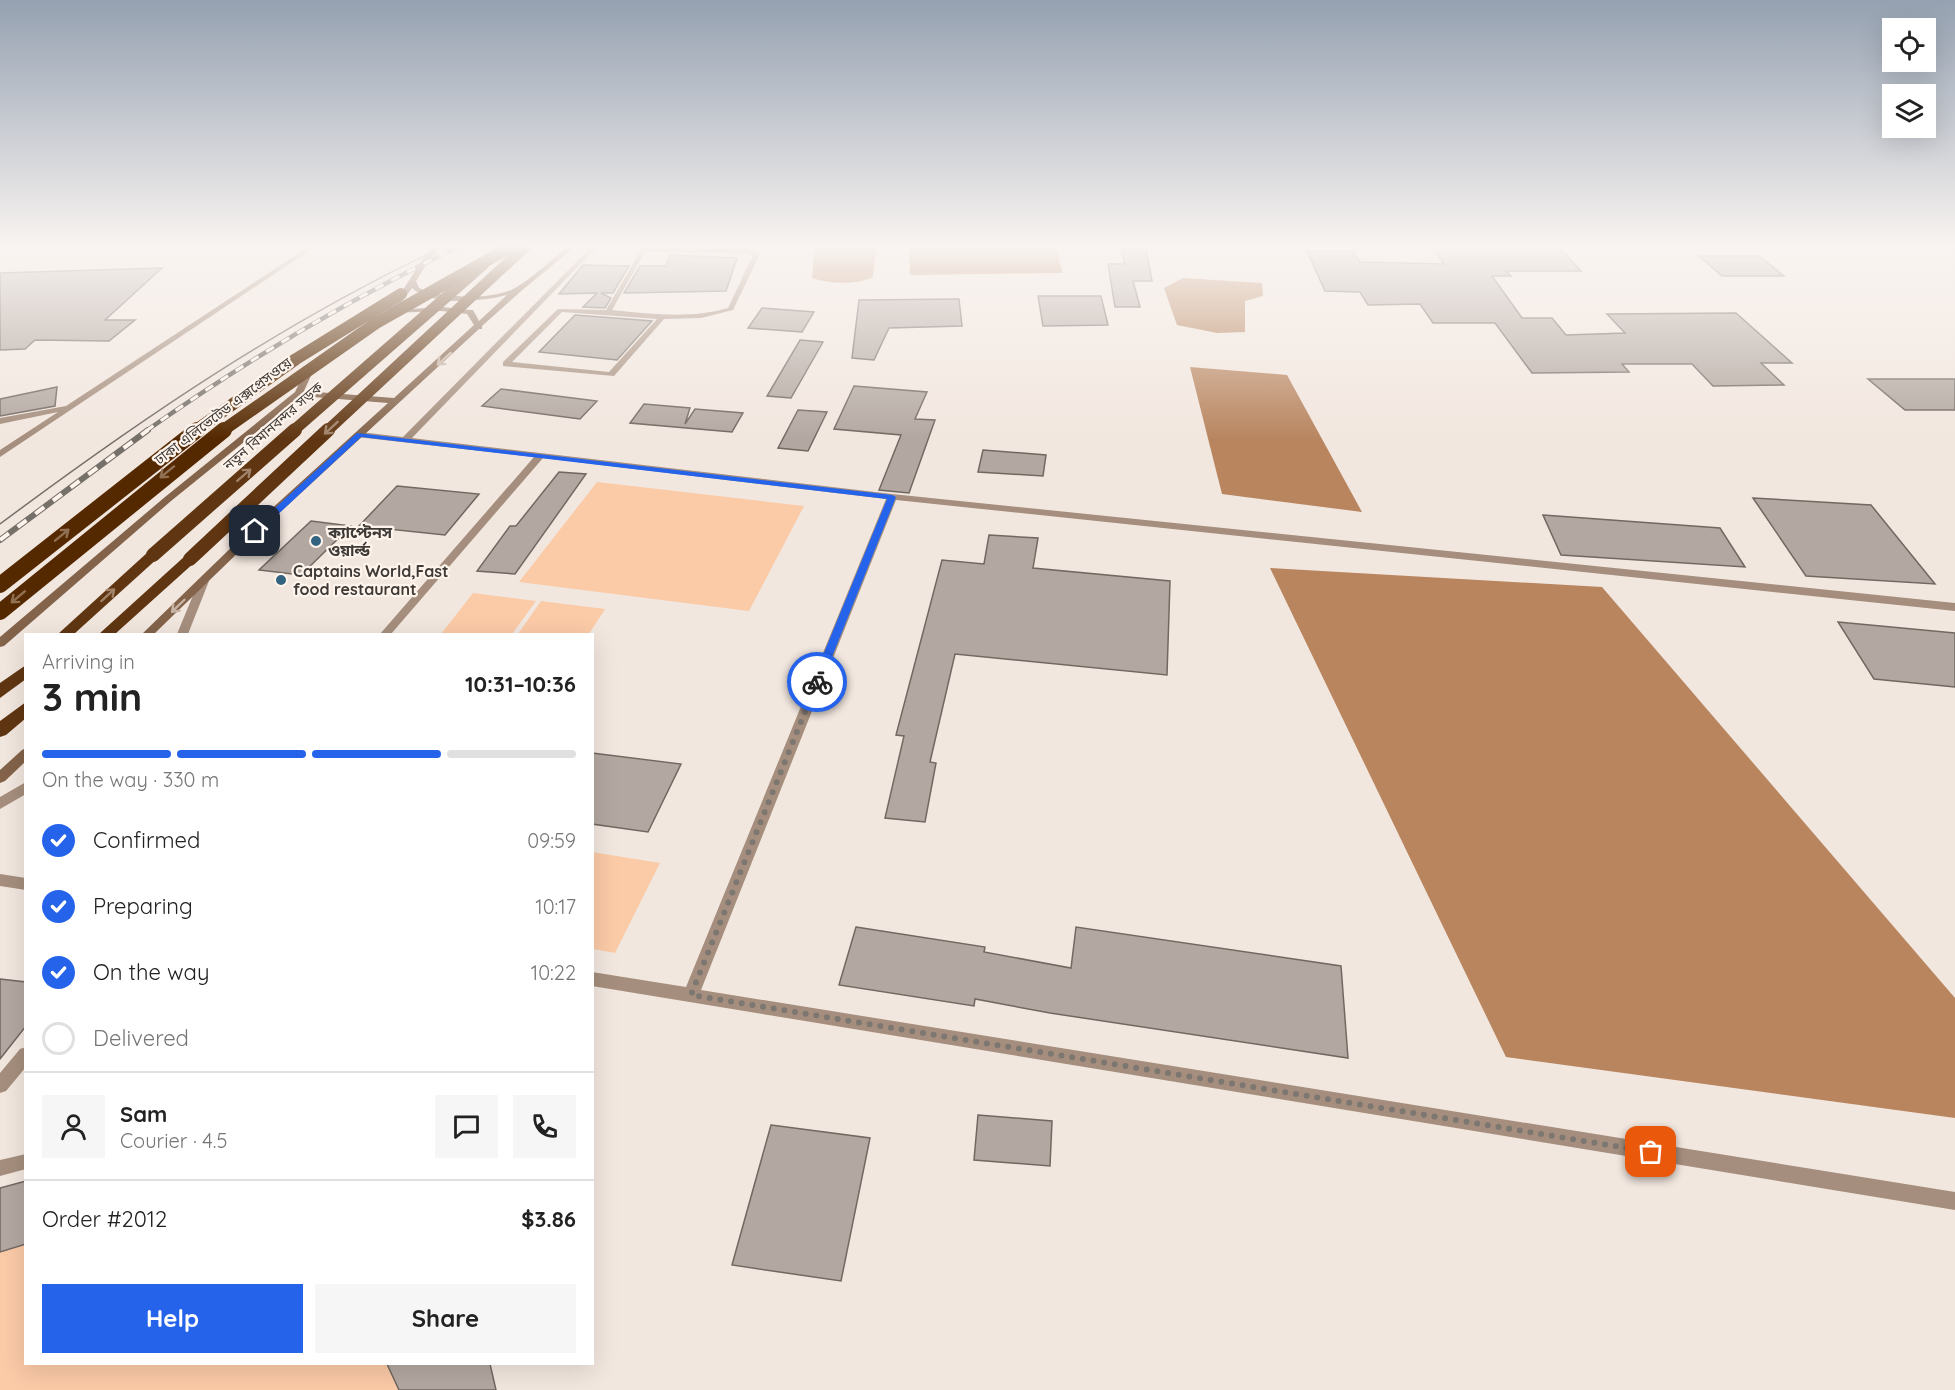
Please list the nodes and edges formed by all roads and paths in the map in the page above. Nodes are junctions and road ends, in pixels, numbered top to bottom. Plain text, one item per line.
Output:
1 (217, 310) edge
2 (374, 310) edge
3 (391, 310) edge
4 (397, 310) edge
5 (430, 310) edge
6 (432, 310) edge
7 (450, 310) edge
8 (457, 310) edge
9 (497, 310) edge
10 (532, 310) edge
11 (729, 310) edge
12 (608, 312) joint
13 (388, 313) junction
14 (662, 316) junction
15 (479, 327) junction
16 (299, 393) junction
17 (397, 401) junction
18 (71, 406) junction
19 (0, 421) edge
20 (360, 435) junction
21 (406, 439) junction
22 (0, 454) edge
23 (541, 455) junction
24 (892, 497) junction
25 (204, 581) junction
26 (0, 585) edge
27 (1955, 607) edge
28 (0, 612) edge
29 (66, 633) edge
30 (107, 633) edge
31 (149, 633) edge
32 (182, 633) edge
33 (387, 633) edge
34 (0, 643) edge
35 (24, 672) edge
36 (0, 693) edge
37 (24, 710) edge
38 (0, 731) edge
39 (24, 755) edge
40 (0, 778) edge
41 (24, 788) edge
42 (0, 804) edge
43 (0, 880) edge
44 (24, 884) edge
45 (594, 979) edge
46 (691, 995) junction
47 (24, 1056) edge
48 (0, 1085) edge
49 (24, 1162) edge
50 (0, 1168) edge
51 (1955, 1202) edge

1 - 18 street
26 -> 2 highway, ঢাকা এলিভেটেড এক্সপ্রেসওয়ে, bridge
3 - 13 main road
4 -> 28 highway, ঢাকা এলিভেটেড এক্সপ্রেসওয়ে, bridge
5 - 13 main road
29 -> 6 highway, নতুন বিমানবন্দর সড়ক, bridge
7 - 15 main road
8 -> 30 highway, bridge
9 - 15 main road
10 - 21 lane
11 - 14 lane
12 - 14 lane
12 - 14 lane
13 - 16 main road
15 -> 17 main road
16 - 17 main road
16 - 34 main road
17 - 20 main road
18 - 19 street
18 - 22 street
20 - 21 street
20 - 25 main road
21 - 23 street
23 - 24 street
23 - 33 street
24 - 27 street
24 - 46 street
25 -> 31 main road
25 - 32 street
35 - 36 highway
37 - 38 highway
39 - 40 main road
41 - 42 street
43 - 44 street
45 - 46 street
46 - 51 street
47 - 48 street
49 - 50 lane

